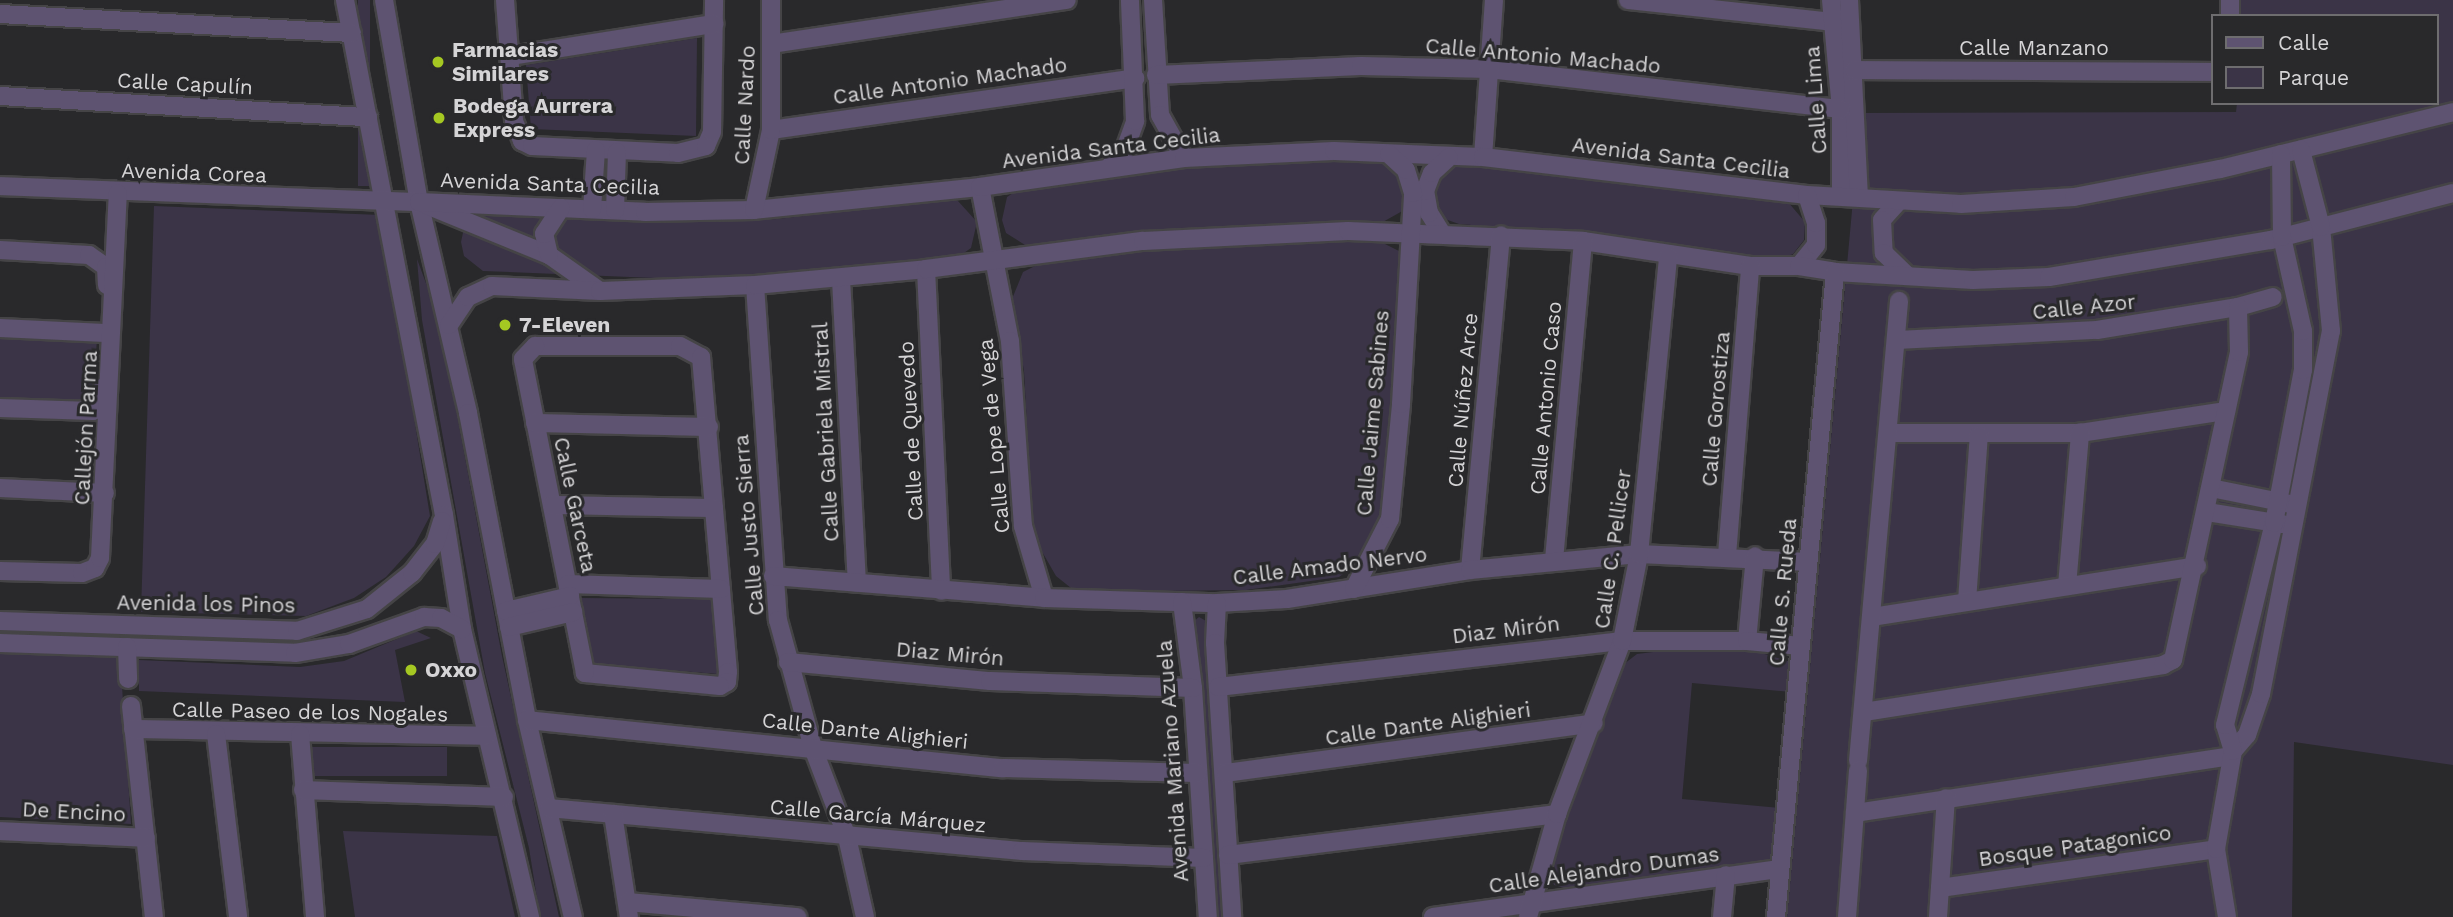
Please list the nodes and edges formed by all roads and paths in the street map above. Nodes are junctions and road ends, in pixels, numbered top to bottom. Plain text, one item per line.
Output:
1 (345, 0) edge
2 (384, 0) edge
3 (505, 0) edge
4 (714, 0) edge
5 (771, 0) edge
6 (1067, 0) edge
7 (1130, 0) edge
8 (1153, 0) edge
9 (1494, 0) edge
10 (1628, 0) edge
11 (1831, 0) edge
12 (1849, 0) edge
13 (2, 9) edge
14 (1833, 22) junction
15 (714, 24) junction
16 (351, 33) junction
17 (771, 44) junction
18 (511, 56) junction
19 (1489, 69) junction
20 (1854, 70) junction
21 (2212, 72) edge
22 (1156, 75) junction
23 (1135, 78) junction
24 (0, 96) edge
25 (1849, 108) junction
26 (2453, 112) edge
27 (368, 117) junction
28 (771, 130) junction
29 (596, 150) junction
30 (2301, 150) junction
31 (617, 152) junction
32 (1389, 154) junction
33 (2281, 155) junction
34 (1449, 157) junction
35 (1483, 157) junction
36 (1184, 158) junction
37 (1108, 167) junction
38 (0, 186) edge
39 (980, 187) junction
40 (118, 193) junction
41 (2453, 193) edge
42 (1807, 195) junction
43 (1850, 197) junction
44 (1899, 201) junction
45 (386, 202) junction
46 (419, 202) junction
47 (561, 208) junction
48 (592, 209) junction
49 (615, 210) junction
50 (754, 210) junction
51 (2320, 227) junction
52 (1409, 232) junction
53 (1441, 232) junction
54 (1501, 235) junction
55 (2282, 237) junction
56 (1583, 241) junction
57 (0, 250) edge
58 (549, 255) junction
59 (1668, 256) junction
60 (994, 260) junction
61 (1750, 266) junction
62 (1799, 266) junction
63 (926, 270) junction
64 (1835, 272) junction
65 (1908, 276) junction
66 (841, 279) junction
67 (755, 285) junction
68 (600, 291) junction
69 (2273, 297) dead end
70 (1899, 301) dead end
71 (2238, 307) junction
72 (449, 325) junction
73 (0, 328) edge
74 (105, 333) junction
75 (1897, 340) junction
76 (0, 408) edge
77 (2226, 411) junction
78 (535, 423) junction
79 (709, 427) junction
80 (1889, 433) junction
81 (2080, 433) junction
82 (1979, 435) junction
83 (0, 488) edge
84 (2211, 488) junction
85 (105, 493) junction
86 (2278, 501) junction
87 (552, 505) junction
88 (2300, 507) junction
89 (714, 508) junction
90 (2207, 512) junction
91 (444, 515) junction
92 (2274, 523) junction
93 (2296, 527) junction
94 (1639, 554) junction
95 (1727, 555) junction
96 (1755, 556) junction
97 (1555, 560) junction
98 (1808, 562) junction
99 (2197, 566) junction
100 (1470, 570) junction
101 (0, 571) edge
102 (772, 576) junction
103 (857, 583) junction
104 (2067, 586) junction
105 (721, 589) junction
106 (1354, 589) junction
107 (941, 591) junction
108 (570, 597) junction
109 (1044, 598) junction
110 (1966, 601) junction
111 (1182, 603) junction
112 (1217, 603) junction
113 (1872, 617) junction
114 (508, 619) junction
115 (0, 621) edge
116 (341, 621) junction
117 (462, 629) junction
118 (1622, 641) junction
119 (1747, 641) junction
120 (0, 643) edge
121 (349, 644) junction
122 (1801, 646) junction
123 (127, 647) junction
124 (788, 662) junction
125 (128, 679) dead end
126 (1217, 687) junction
127 (1193, 688) junction
128 (131, 706) dead end
129 (1864, 712) junction
130 (527, 720) junction
131 (1594, 723) junction
132 (133, 729) junction
133 (216, 734) junction
134 (300, 734) junction
135 (486, 736) junction
136 (813, 748) junction
137 (2233, 753) junction
138 (1198, 773) junction
139 (1226, 774) junction
140 (303, 790) junction
141 (504, 797) junction
142 (1946, 798) junction
143 (549, 808) junction
144 (1855, 813) junction
145 (613, 814) junction
146 (1557, 814) junction
147 (0, 831) edge
148 (847, 837) junction
149 (146, 838) junction
150 (2216, 849) junction
151 (1228, 855) junction
152 (1204, 858) junction
153 (1780, 869) junction
154 (1726, 875) junction
155 (1940, 887) junction
156 (629, 909) edge
157 (1529, 909) edge
158 (154, 917) edge
159 (238, 917) edge
160 (316, 917) edge
161 (530, 917) edge
162 (573, 917) edge
163 (797, 917) edge
164 (865, 917) edge
165 (1208, 917) edge
166 (1232, 917) edge
167 (1433, 917) edge
168 (1722, 917) edge
169 (1776, 917) edge
170 (1847, 917) edge
171 (1938, 917) edge
172 (2227, 917) edge

1 - 16 street
2 - 46 street
3 - 18 street
4 - 15 street
5 - 17 street, Calle Nardo
6 - 17 street
7 - 23 street
8 - 22 street
9 - 19 street
10 - 14 street
11 - 14 street, Calle Lima
12 - 20 street, Calle Lima
13 - 16 street
14 - 25 street, Calle Lima
15 - 18 street
15 - 31 street
16 - 27 street
17 - 28 street, Calle Nardo
18 - 29 street
19 - 22 street, Calle Antonio Machado
19 - 25 street, Calle Antonio Machado
19 - 35 street
20 - 21 street, Calle Manzano
20 - 25 street, Calle Lima
22 - 36 street
23 - 28 street, Calle Antonio Machado
23 - 37 street
24 - 27 street, Calle Capulín
25 - 43 street, Calle Lima
26 - 30 street, Avenida Santa Cecilia
27 - 45 street
28 - 50 street, Calle Nardo
29 - 31 street
29 - 48 street
30 - 33 street, Avenida Santa Cecilia
30 - 51 street
31 - 49 street
32 - 34 street, Avenida Santa Cecilia
32 - 36 street, Avenida Santa Cecilia
32 - 52 street, Calle Jaime Sabines
33 - 44 street, Avenida Santa Cecilia
33 - 55 street
34 - 35 street, Avenida Santa Cecilia
34 - 53 street
35 - 42 street, Avenida Santa Cecilia
36 - 37 street, Avenida Santa Cecilia
37 - 39 street, Avenida Santa Cecilia
38 - 40 street, Avenida Corea
39 - 50 street, Avenida Santa Cecilia
39 - 60 street, Calle Lope de Vega
40 - 45 street, Avenida Corea
40 - 85 street, Callejón Parma
41 - 51 street
42 - 43 street, Avenida Santa Cecilia
42 - 62 street
43 - 44 street, Avenida Santa Cecilia
44 - 65 street
45 - 46 street, Avenida Corea
45 - 91 street
46 - 47 street, Avenida Santa Cecilia
46 - 58 street
46 - 72 street
47 - 48 street, Avenida Santa Cecilia
47 - 58 street
48 - 49 street, Avenida Santa Cecilia
49 - 50 street, Avenida Santa Cecilia
51 - 55 street
51 - 88 street
52 - 53 street
52 - 60 street
52 - 106 street, Calle Jaime Sabines
53 - 54 street
54 - 56 street
54 - 100 street, Calle Núñez Arce
55 - 65 street
55 - 86 street
56 - 59 street
56 - 97 street, Calle Antonio Caso
57 - 74 street
58 - 68 street
59 - 61 street
59 - 94 street, Calle C. Pellicer
60 - 63 street
60 - 109 street, Calle Lope de Vega
61 - 62 street
61 - 95 street, Calle Gorostiza
62 - 64 street
63 - 66 street
63 - 107 street, Calle de Quevedo
64 - 65 street
64 - 98 street, Calle S. Rueda
66 - 67 street
66 - 103 street, Calle Gabriela Mistral
67 - 68 street
67 - 102 street, Calle Justo Sierra
68 - 72 street
69 - 71 street, Calle Azor
70 - 75 street
71 - 75 street, Calle Azor
71 - 77 street
72 - 114 street
73 - 74 street
74 - 76 street
75 - 80 street
77 - 81 street
77 - 84 street
78 - 79 street
78 - 79 street, Calle Garceta
78 - 87 street, Calle Garceta
79 - 89 street
80 - 82 street
80 - 113 street
81 - 82 street
81 - 104 street
82 - 110 street
83 - 85 street
84 - 86 street
84 - 90 street
85 - 101 street, Callejón Parma
86 - 88 street
86 - 92 street
87 - 89 street
87 - 108 street, Calle Garceta
88 - 93 street
89 - 105 street
90 - 92 street
90 - 99 street
91 - 116 street, Avenida los Pinos
91 - 117 street
92 - 93 street
92 - 137 street
93 - 137 street
94 - 95 street, Calle Amado Nervo
94 - 97 street, Calle Amado Nervo
94 - 118 street, Calle C. Pellicer
95 - 96 street, Calle Amado Nervo
96 - 98 street, Calle Amado Nervo
96 - 119 street
97 - 100 street, Calle Amado Nervo
98 - 122 street, Calle S. Rueda
99 - 104 street
99 - 129 street
100 - 106 street, Calle Amado Nervo
102 - 103 street, Calle Amado Nervo
102 - 124 street, Calle Justo Sierra
103 - 107 street, Calle Amado Nervo
104 - 110 street
105 - 108 street
105 - 108 street, Calle Garceta
106 - 112 street, Calle Amado Nervo
107 - 109 street, Calle Amado Nervo
108 - 114 street
109 - 111 street, Calle Amado Nervo
110 - 113 street
111 - 112 street, Calle Amado Nervo
111 - 127 street, Avenida Mariano Azuela
112 - 126 street
113 - 129 street
114 - 130 street
115 - 116 street, Avenida los Pinos
116 - 121 street
117 - 121 street
117 - 135 street
118 - 119 street, Diaz Mirón
118 - 126 street, Diaz Mirón
118 - 131 street, Calle C. Pellicer
119 - 122 street, Diaz Mirón
120 - 123 street
121 - 123 street
122 - 153 street, Calle S. Rueda
123 - 125 street
124 - 127 street, Diaz Mirón
124 - 136 street, Calle Justo Sierra
126 - 139 street
127 - 138 street, Avenida Mariano Azuela
128 - 132 street
129 - 144 street
130 - 136 street, Calle Dante Alighieri
130 - 143 street
131 - 139 street, Calle Dante Alighieri
131 - 146 street, Calle C. Pellicer
132 - 133 street, Calle Paseo de los Nogales
132 - 149 street
133 - 134 street, Calle Paseo de los Nogales
133 - 159 street
134 - 135 street, Calle Paseo de los Nogales
134 - 140 street
135 - 141 street
136 - 138 street, Calle Dante Alighieri
136 - 148 street, Calle Justo Sierra
137 - 142 street
137 - 150 street
138 - 152 street, Avenida Mariano Azuela
139 - 151 street
140 - 141 street
140 - 160 street
141 - 161 street
142 - 144 street
142 - 155 street
143 - 145 street, Calle García Márquez
143 - 162 street
144 - 170 street
145 - 148 street, Calle García Márquez
145 - 156 street
146 - 151 street
146 - 157 street, Calle C. Pellicer
147 - 149 street, De Encino
148 - 152 street, Calle García Márquez
148 - 164 street, Calle Justo Sierra
149 - 158 street
150 - 155 street, Bosque Patagonico
150 - 172 street
151 - 166 street
152 - 165 street, Avenida Mariano Azuela
153 - 154 street, Calle Alejandro Dumas
153 - 169 street, Calle S. Rueda
154 - 157 street, Calle Alejandro Dumas
154 - 168 street
155 - 171 street
156 - 163 street
157 - 167 street, Calle Alejandro Dumas

